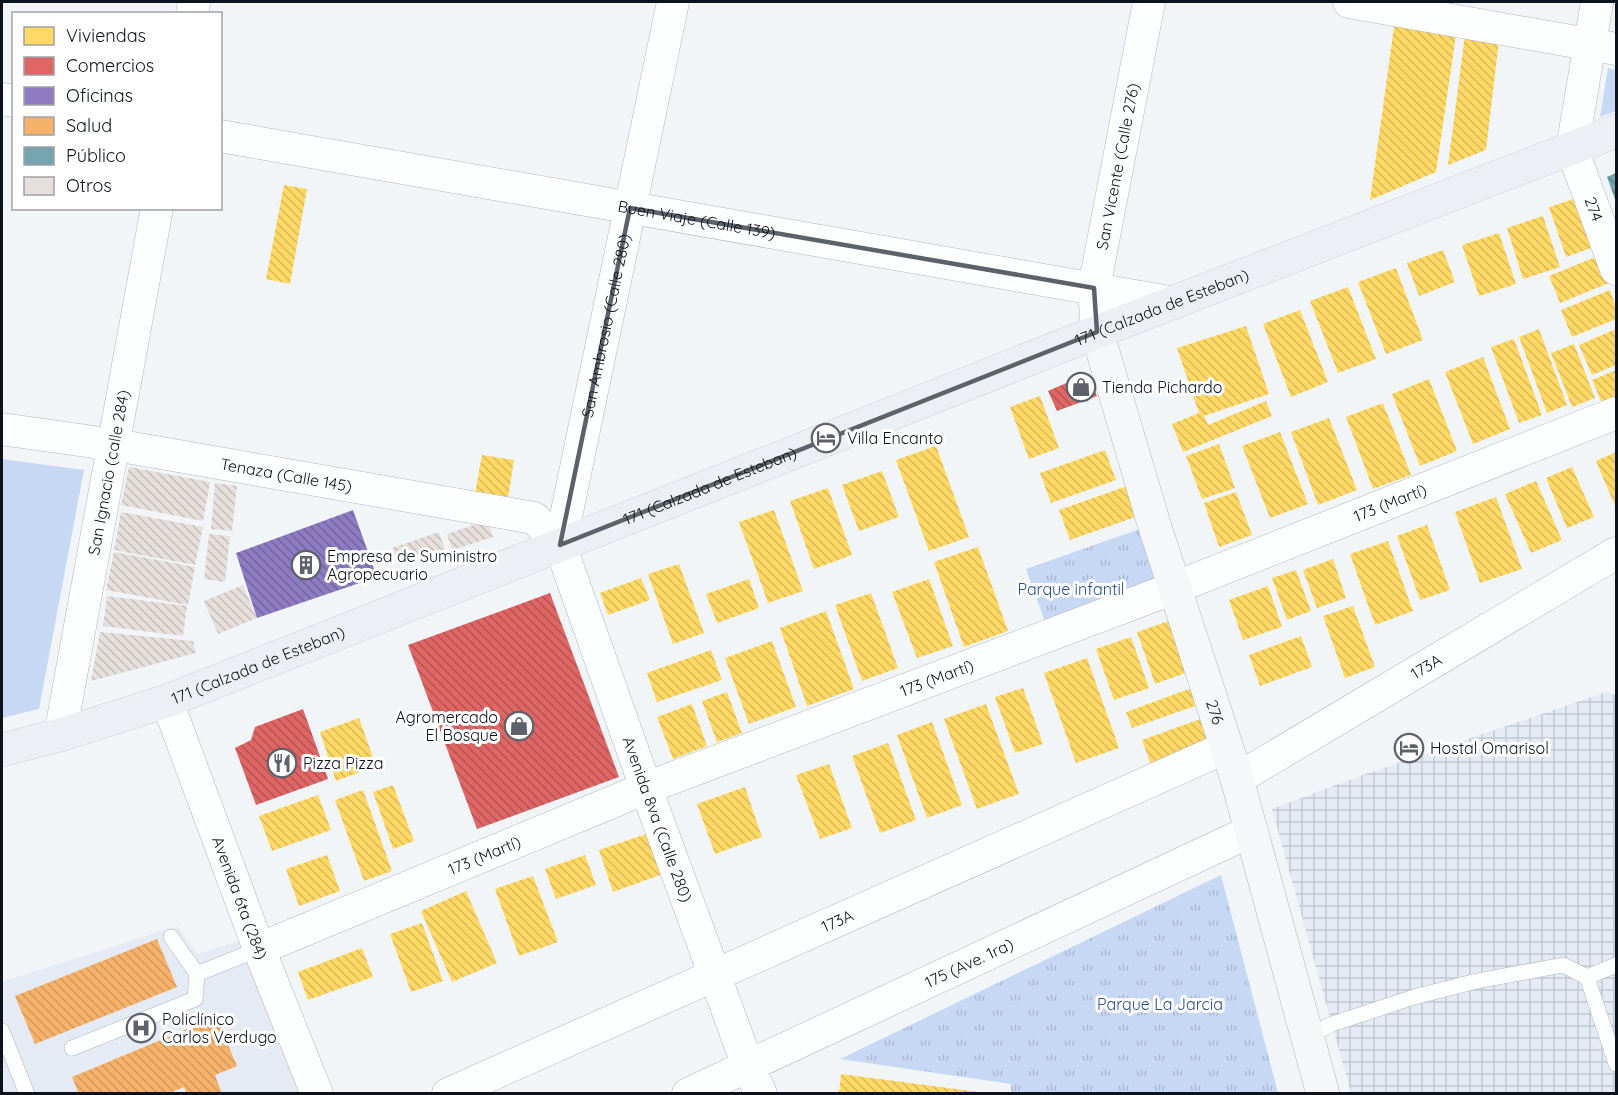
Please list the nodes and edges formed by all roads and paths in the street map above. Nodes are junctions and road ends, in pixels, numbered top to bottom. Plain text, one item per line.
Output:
1 (673, 2) edge
2 (1149, 2) edge
3 (1349, 2) edge
4 (1597, 2) edge
5 (1603, 46) edge
6 (1617, 131) edge
7 (222, 136) edge
8 (1572, 149) junction
9 (630, 208) junction
10 (157, 210) edge
11 (1617, 268) edge
12 (1094, 288) junction
13 (1174, 303) junction
14 (1097, 332) junction
15 (1617, 413) edge
16 (2, 429) edge
17 (115, 445) junction
18 (560, 545) junction
19 (1617, 554) edge
20 (1174, 588) junction
21 (167, 701) junction
22 (60, 735) junction
23 (1227, 747) junction
24 (2, 750) edge
25 (1237, 779) junction
26 (646, 788) junction
27 (1249, 832) junction
28 (171, 937) dead end
29 (259, 949) junction
30 (1617, 965) edge
31 (197, 974) junction
32 (717, 975) junction
33 (1587, 977) junction
34 (2, 1031) edge
35 (1307, 1037) junction
36 (72, 1048) dead end
37 (1617, 1064) edge
38 (748, 1066) junction
39 (27, 1094) edge
40 (317, 1094) edge
41 (448, 1094) edge
42 (688, 1094) edge
43 (761, 1094) edge
44 (1323, 1094) edge

1 - 9 street, San Ambrosio (Calle 280)
2 - 12 street, San Vicente (Calle 276)
3 - 5 street
4 - 5 street
5 - 8 street
6 - 8 main road, 171 (Calzada de Esteban)
7 - 9 street, Buen Viaje (Calle 139)
8 - 11 street, 274
8 - 13 main road, 171 (Calzada de Esteban)
9 - 12 street, Buen Viaje (Calle 139)
9 - 18 street, San Ambrosio (Calle 280)
10 - 17 street, San Ignacio (calle 284)
12 - 13 street, Buen Viaje (Calle 139)
12 - 14 street, San Vicente (Calle 276)
13 - 14 main road, 171 (Calzada de Esteban)
14 - 18 main road, 171 (Calzada de Esteban)
14 - 20 street, 276
15 - 20 street, 173 (Martí)
16 - 17 street, Tenaza (Calle 145)
17 - 18 street, Tenaza (Calle 145)
17 - 22 street, San Ignacio (calle 284)
18 - 21 main road, 171 (Calzada de Esteban)
18 - 26 street, Avenida 8va (Calle 280)
19 - 25 street, 173A
20 - 23 street, 276
20 - 26 street, 173 (Martí)
21 - 22 main road, 171 (Calzada de Esteban)
21 - 29 street, Avenida 6ta (284)
22 - 24 main road, 171 (Calzada de Esteban)
23 - 25 street, 276
23 - 32 street, 173A
25 - 27 street, 276
26 - 29 street, 173 (Martí)
26 - 32 street, Avenida 8va (Calle 280)
27 - 35 street, 276
27 - 38 street, 175 (Ave. 1ra)
28 - 31 lane
29 - 31 lane
29 - 40 street, Avenida 6ta (284)
30 - 33 lane
31 - 36 lane
32 - 38 street, Avenida 8va (Calle 280)
32 - 41 street, 173A
33 - 35 lane
33 - 37 lane
34 - 39 lane
35 - 44 street, 276
38 - 42 street, 175 (Ave. 1ra)
38 - 43 street, Avenida 8va (Calle 280)

